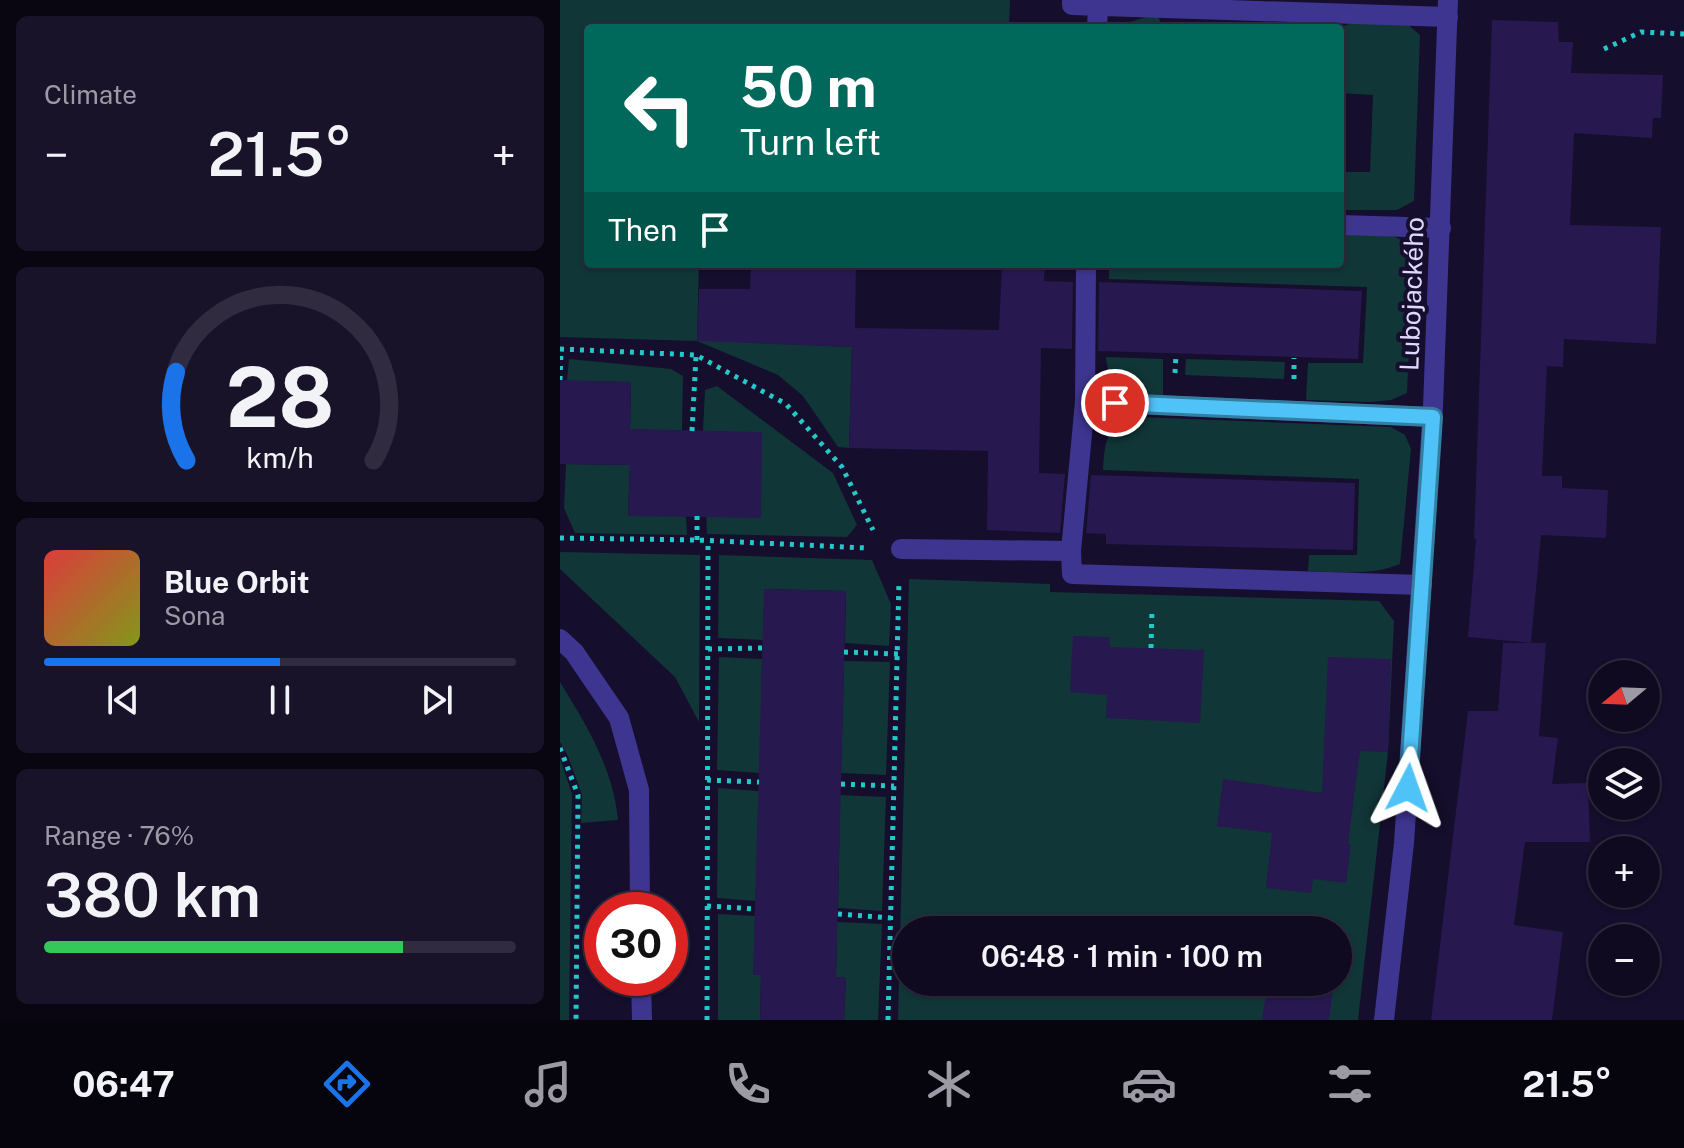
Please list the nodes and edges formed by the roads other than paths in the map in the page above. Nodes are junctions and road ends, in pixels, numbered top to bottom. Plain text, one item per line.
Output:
1 (1072, 0) edge
2 (1098, 6) junction
3 (1448, 9) edge
4 (1097, 24) edge
5 (1344, 225) edge
6 (1441, 228) junction
7 (1086, 268) edge
8 (1085, 402) junction
9 (1433, 417) junction
10 (892, 549) road end
11 (1071, 551) junction
12 (1422, 585) junction
13 (560, 639) edge
14 (640, 892) edge
15 (641, 996) edge
16 (642, 1020) edge
17 (1384, 1020) edge

1 - 2 street
2 - 3 street
2 - 4 street
3 - 6 street, Lubojackého
5 - 6 street
6 - 9 street, Lubojackého
7 - 8 street
8 - 9 street
8 - 11 street
9 - 12 street, Lubojackého
10 - 11 street
11 - 12 street
12 - 17 street, Lubojackého
13 - 14 street
15 - 16 street

